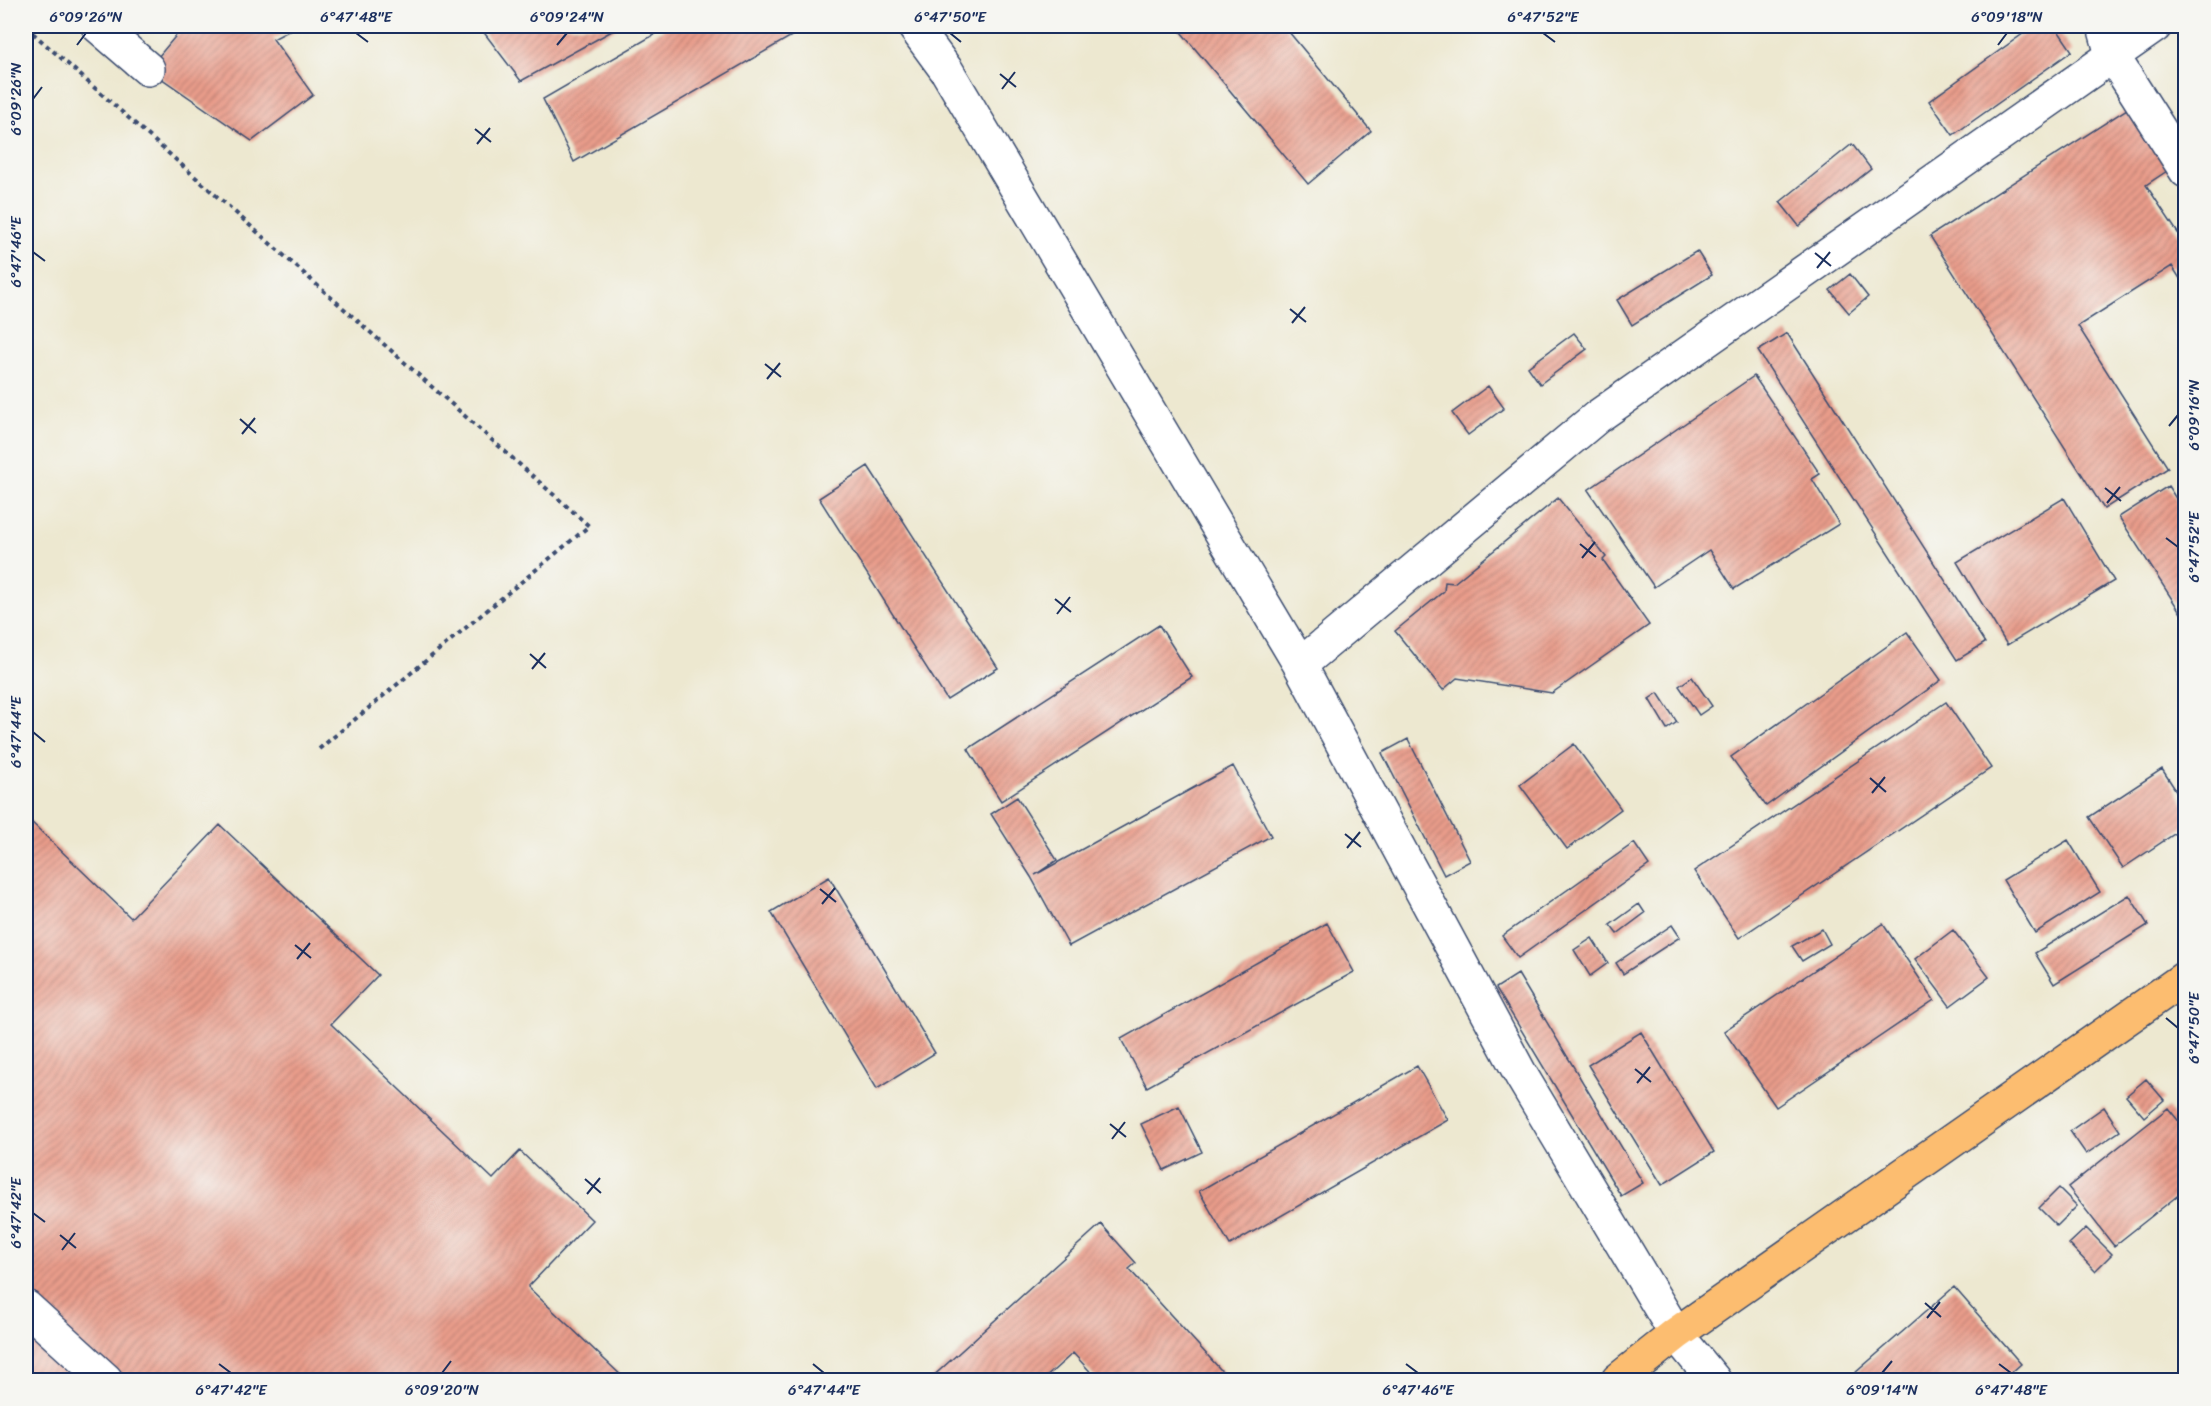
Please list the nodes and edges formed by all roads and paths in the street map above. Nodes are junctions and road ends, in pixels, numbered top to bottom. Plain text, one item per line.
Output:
1 (98, 26) edge
2 (914, 26) edge
3 (2155, 26) edge
4 (26, 27) edge
5 (2108, 40) edge
6 (148, 69) dead end
7 (2186, 171) edge
8 (1300, 665) junction
9 (319, 749) dead end
10 (2186, 977) edge
11 (26, 1307) edge
12 (1676, 1334) junction
13 (106, 1380) edge
14 (1618, 1380) edge
15 (1714, 1380) edge

1 - 6 street
2 - 8 street
3 - 5 street
4 - 9 path
5 - 7 street
5 - 8 street
8 - 12 street
10 - 12 main road
11 - 13 street
12 - 14 main road
12 - 15 street

